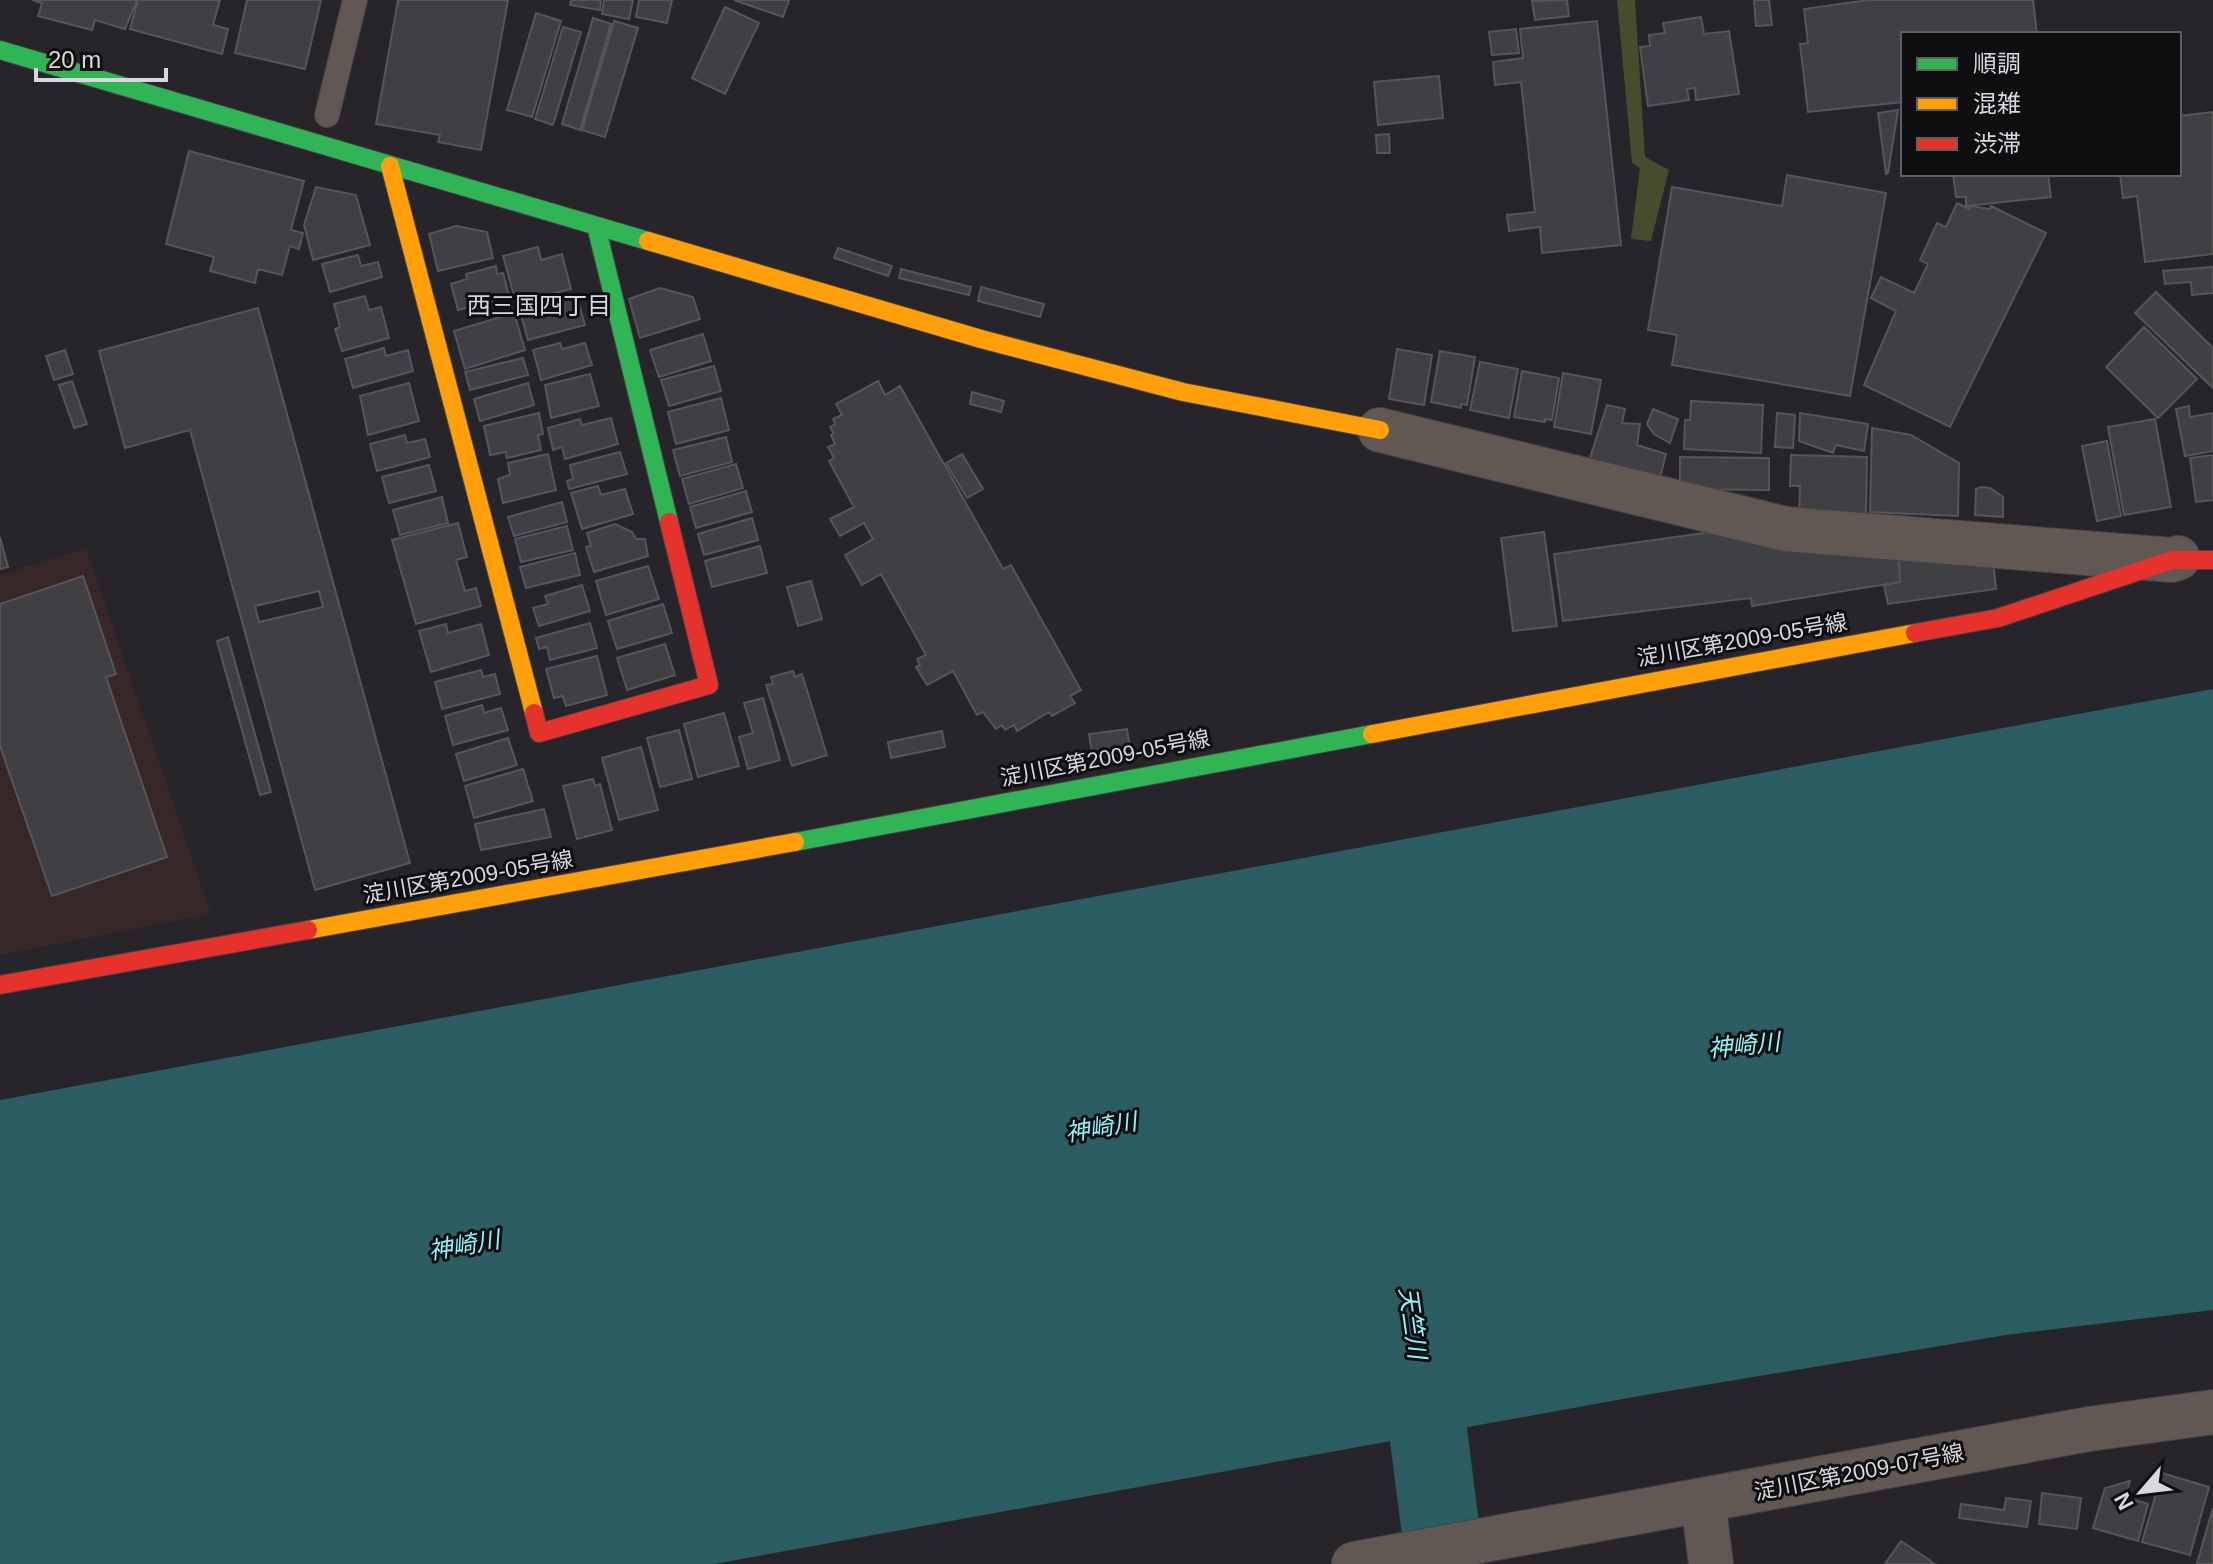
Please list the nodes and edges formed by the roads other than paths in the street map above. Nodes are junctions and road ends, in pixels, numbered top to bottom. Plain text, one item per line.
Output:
1 (355, 0) edge
2 (0, 50) edge
3 (327, 115) dead end
4 (390, 166) junction
5 (596, 226) junction
6 (1380, 430) joint
7 (2213, 542) edge
8 (2193, 560) edge
9 (0, 985) edge
10 (2213, 1412) edge
11 (1703, 1501) junction
12 (1377, 1562) edge
13 (1711, 1564) edge

1 - 3 lane
2 - 4 street
4 - 5 street
4 - 5 street
5 - 6 street
6 - 8 street
7 - 8 street
8 - 9 street, 淀川区第2009-05号線
10 - 11 street, 淀川区第2009-07号線
11 - 12 street, 淀川区第2009-07号線
11 - 13 street

